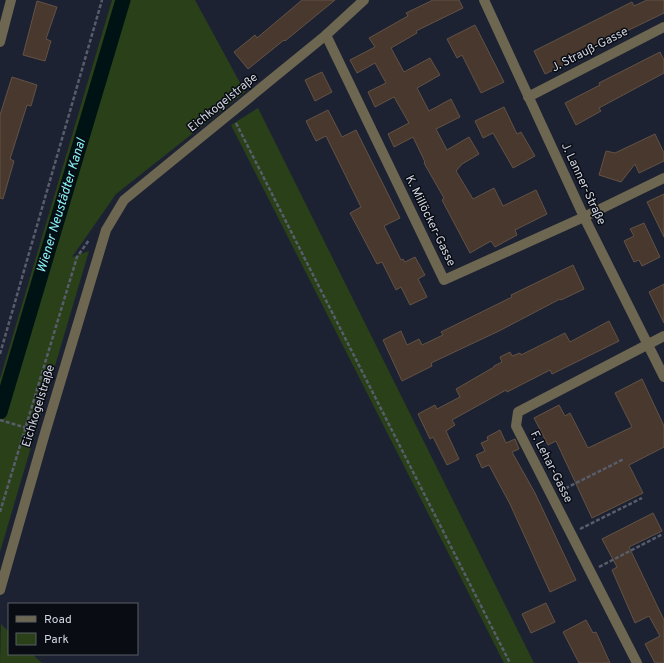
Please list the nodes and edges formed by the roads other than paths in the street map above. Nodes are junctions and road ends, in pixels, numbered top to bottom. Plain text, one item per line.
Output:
1 (11, 0) edge
2 (364, 0) edge
3 (484, 0) edge
4 (664, 27) edge
5 (326, 35) junction
6 (0, 42) edge
7 (528, 96) junction
8 (664, 178) edge
9 (584, 217) junction
10 (664, 336) edge
11 (647, 345) junction
12 (664, 377) edge
13 (0, 590) edge
14 (637, 663) edge

1 - 6 street
2 - 5 street, Eichkogelstraße
3 - 7 street, J. Lanner-Straße
4 - 7 street, J. Strauß-Gasse
5 - 9 street, K. Millöcker-Gasse
5 - 13 street, Eichkogelstraße
7 - 9 street, J. Lanner-Straße
8 - 9 street
9 - 11 street, J. Lanner-Straße
10 - 11 street
11 - 12 street, J. Lanner-Straße
11 - 14 street, F. Lehar-Gasse

